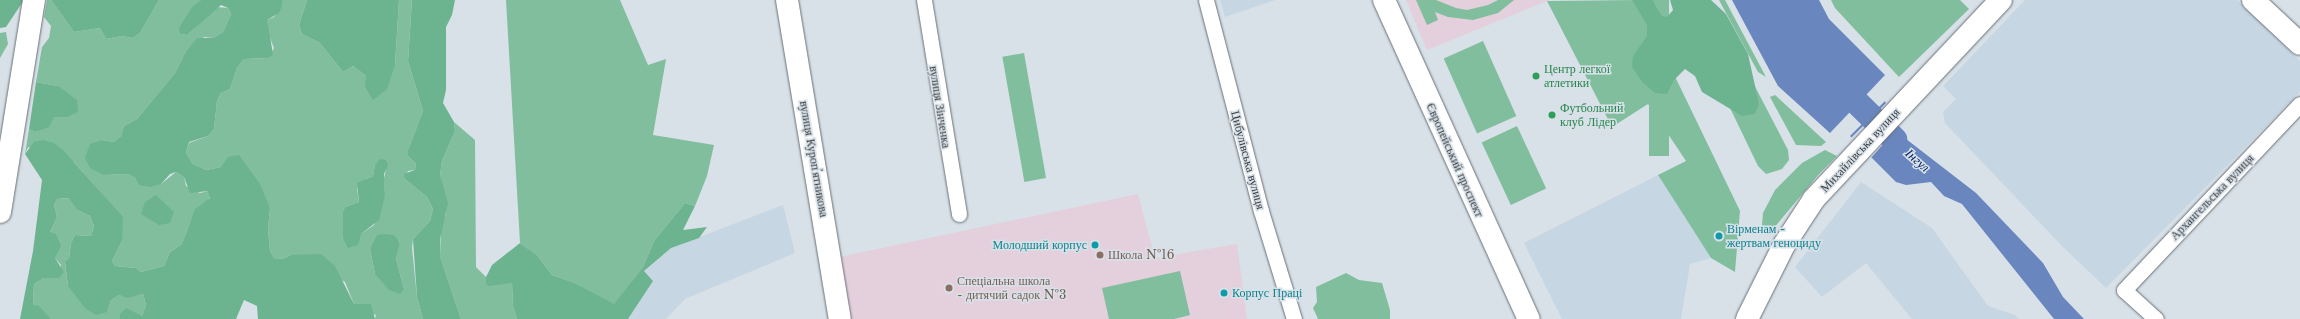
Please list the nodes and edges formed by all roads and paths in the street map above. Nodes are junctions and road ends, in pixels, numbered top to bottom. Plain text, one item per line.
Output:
1 (34, 0) edge
2 (787, 0) edge
3 (924, 0) edge
4 (1206, 0) edge
5 (1384, 0) edge
6 (2001, 0) edge
7 (2253, 0) edge
8 (2300, 44) edge
9 (2300, 104) edge
10 (0, 212) edge
11 (959, 214) dead end
12 (840, 319) edge
13 (1294, 319) edge
14 (1528, 319) edge
15 (1747, 319) edge
16 (2156, 319) edge

1 - 10 street
2 - 12 street, вулиця Куропʼятникова
3 - 11 street, вулиця Зінченка
4 - 13 street, Цибулівська вулиця
5 - 14 street, Європейський проспект
6 - 15 street, Михайлівська вулиця
7 - 8 street
9 - 16 street, Архангельська вулиця

